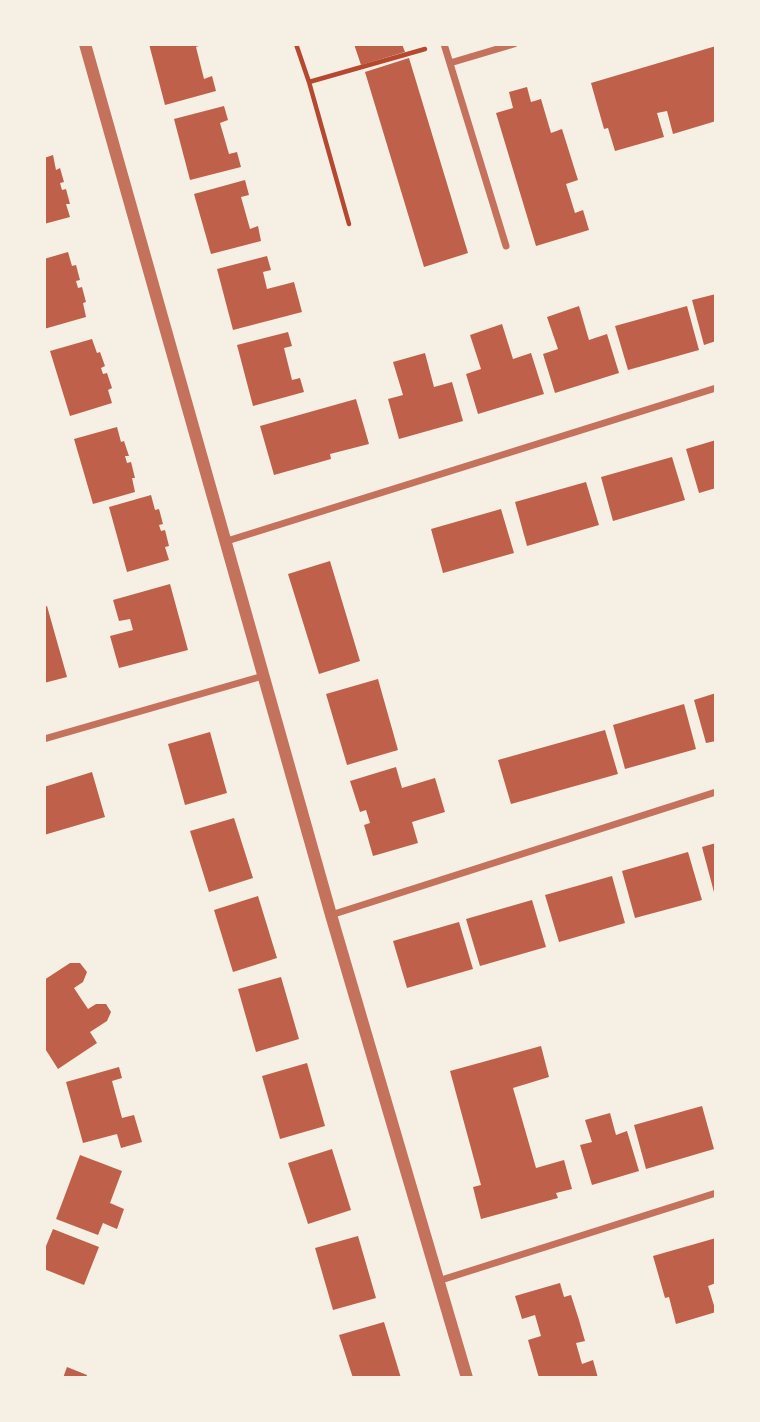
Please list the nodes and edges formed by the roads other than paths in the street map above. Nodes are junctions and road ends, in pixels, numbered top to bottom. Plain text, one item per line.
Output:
1 (85, 44) edge
2 (444, 44) edge
3 (514, 44) edge
4 (450, 63) junction
5 (506, 246) dead end
6 (716, 388) edge
7 (227, 541) junction
8 (263, 676) junction
9 (44, 739) edge
10 (716, 792) edge
11 (331, 915) junction
12 (716, 1193) edge
13 (438, 1281) junction
14 (467, 1378) edge

1 - 7 street
2 - 4 street
3 - 4 street
4 - 5 street
6 - 7 street
7 - 8 street
8 - 9 street
8 - 11 street
10 - 11 street
11 - 13 street
12 - 13 street
13 - 14 street

